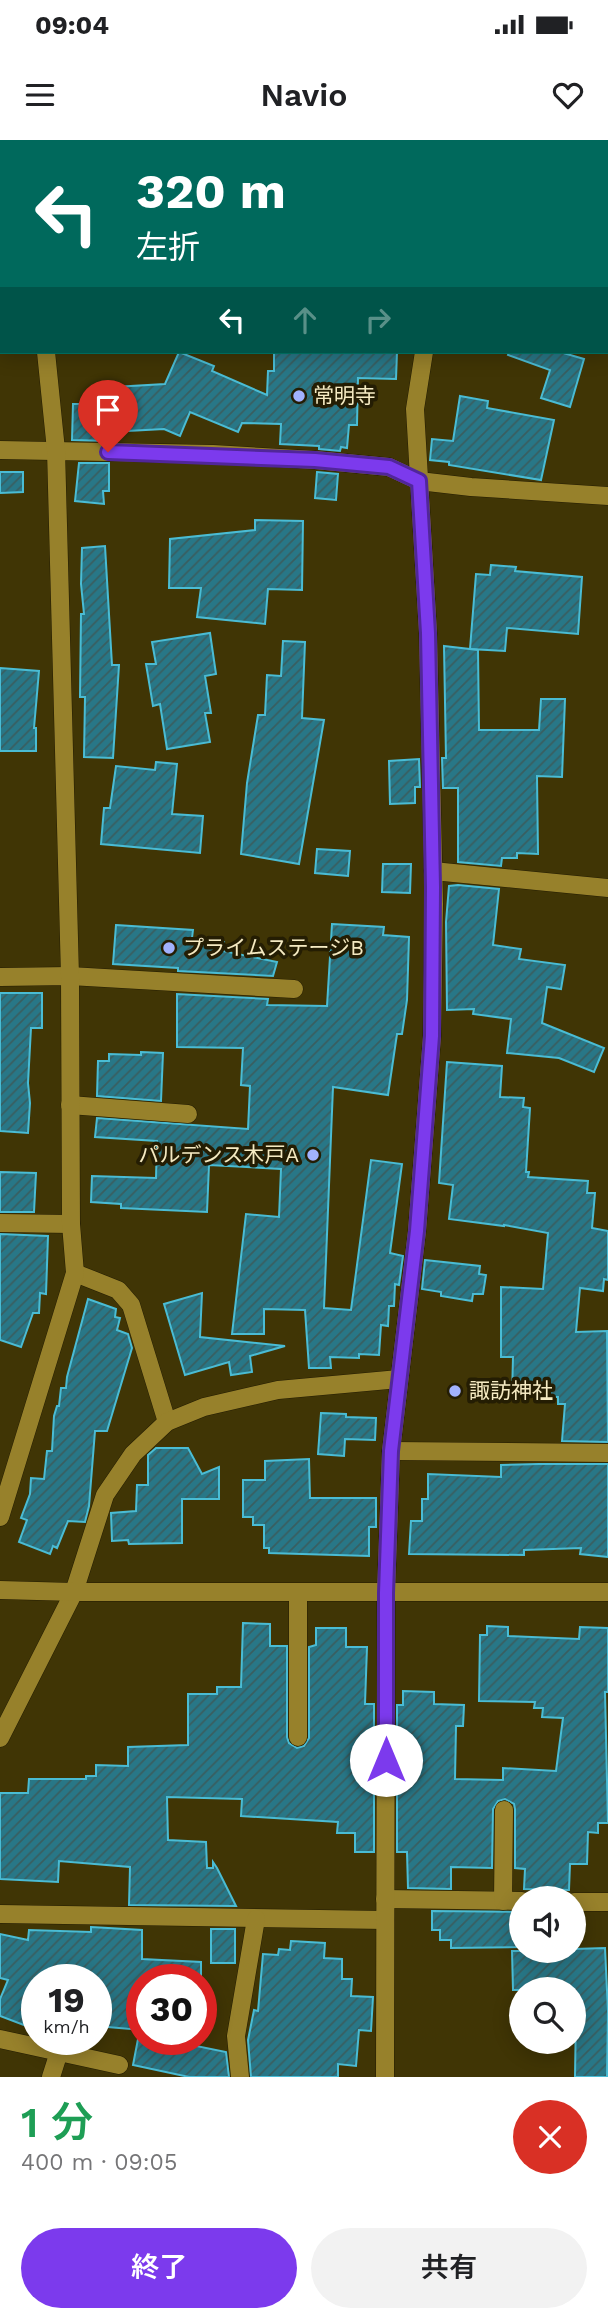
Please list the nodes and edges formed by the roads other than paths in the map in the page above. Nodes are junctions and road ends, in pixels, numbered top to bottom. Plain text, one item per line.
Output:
1 (46, 354) edge
2 (424, 354) edge
3 (0, 450) edge
4 (56, 450) junction
5 (419, 481) junction
6 (608, 496) edge
7 (433, 870) junction
8 (608, 888) edge
9 (70, 976) junction
10 (0, 977) edge
11 (294, 989) dead end
12 (70, 1105) junction
13 (188, 1114) dead end
14 (0, 1223) edge
15 (71, 1224) junction
16 (75, 1273) junction
17 (399, 1379) junction
18 (167, 1422) junction
19 (391, 1451) junction
20 (608, 1453) edge
21 (0, 1517) edge
22 (0, 1590) edge
23 (74, 1592) junction
24 (608, 1592) edge
25 (298, 1593) junction
26 (386, 1593) junction
27 (298, 1737) dead end
28 (0, 1738) edge
29 (504, 1810) dead end
30 (385, 1899) junction
31 (503, 1901) junction
32 (509, 1901) edge
33 (586, 1902) edge
34 (608, 1902) edge
35 (0, 1914) edge
36 (256, 1919) junction
37 (385, 1920) junction
38 (0, 2039) edge
39 (21, 2044) edge
40 (58, 2055) edge
41 (73, 2055) edge
42 (119, 2065) dead end
43 (51, 2077) edge
44 (240, 2077) edge
45 (385, 2077) edge

1 - 4 street
2 - 5 street
3 - 4 street
4 - 5 street
4 - 9 street
5 - 6 street
5 - 7 street
7 - 8 street
7 - 17 street
9 - 10 street
9 - 11 street
9 - 12 street
12 - 13 street
12 - 15 street
14 - 15 street
15 - 16 street
16 - 18 street
16 - 21 street
17 - 18 street
17 - 19 street
18 - 23 street
19 - 20 street
19 - 26 street
22 - 23 street
23 - 25 street
23 - 28 street
24 - 26 street
25 - 26 street
25 - 27 street
26 - 30 street
29 - 31 street
30 - 31 street
30 - 37 street
31 - 32 street
33 - 34 street
35 - 36 street
36 - 37 street
36 - 44 street
37 - 45 street
38 - 39 street
40 - 43 street
41 - 42 street

